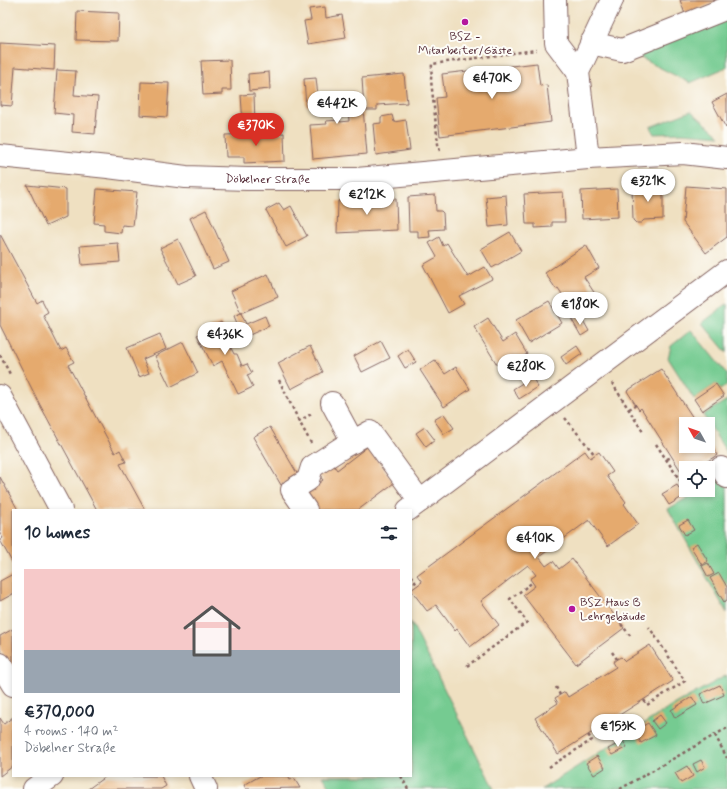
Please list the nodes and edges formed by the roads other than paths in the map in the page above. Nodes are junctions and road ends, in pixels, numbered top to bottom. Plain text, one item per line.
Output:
1 (555, 0) edge
2 (612, 0) edge
3 (727, 8) edge
4 (591, 43) junction
5 (578, 72) junction
6 (0, 156) edge
7 (588, 158) junction
8 (727, 158) edge
9 (727, 271) edge
10 (0, 396) edge
11 (332, 403) road end
12 (353, 442) junction
13 (414, 505) edge
14 (60, 509) edge
15 (305, 509) edge
16 (0, 664) edge
17 (12, 683) edge
18 (51, 777) edge
19 (200, 777) edge
20 (34, 789) edge
21 (206, 789) edge

1 - 5 street
2 - 4 street
3 - 4 street
4 - 5 street
5 - 7 street
6 - 7 street, Döbelner Straße
7 - 8 street, Döbelner Straße
9 - 13 street
10 - 14 street
11 - 12 street
12 - 13 street
12 - 15 street
16 - 17 street
18 - 20 street
19 - 21 street

